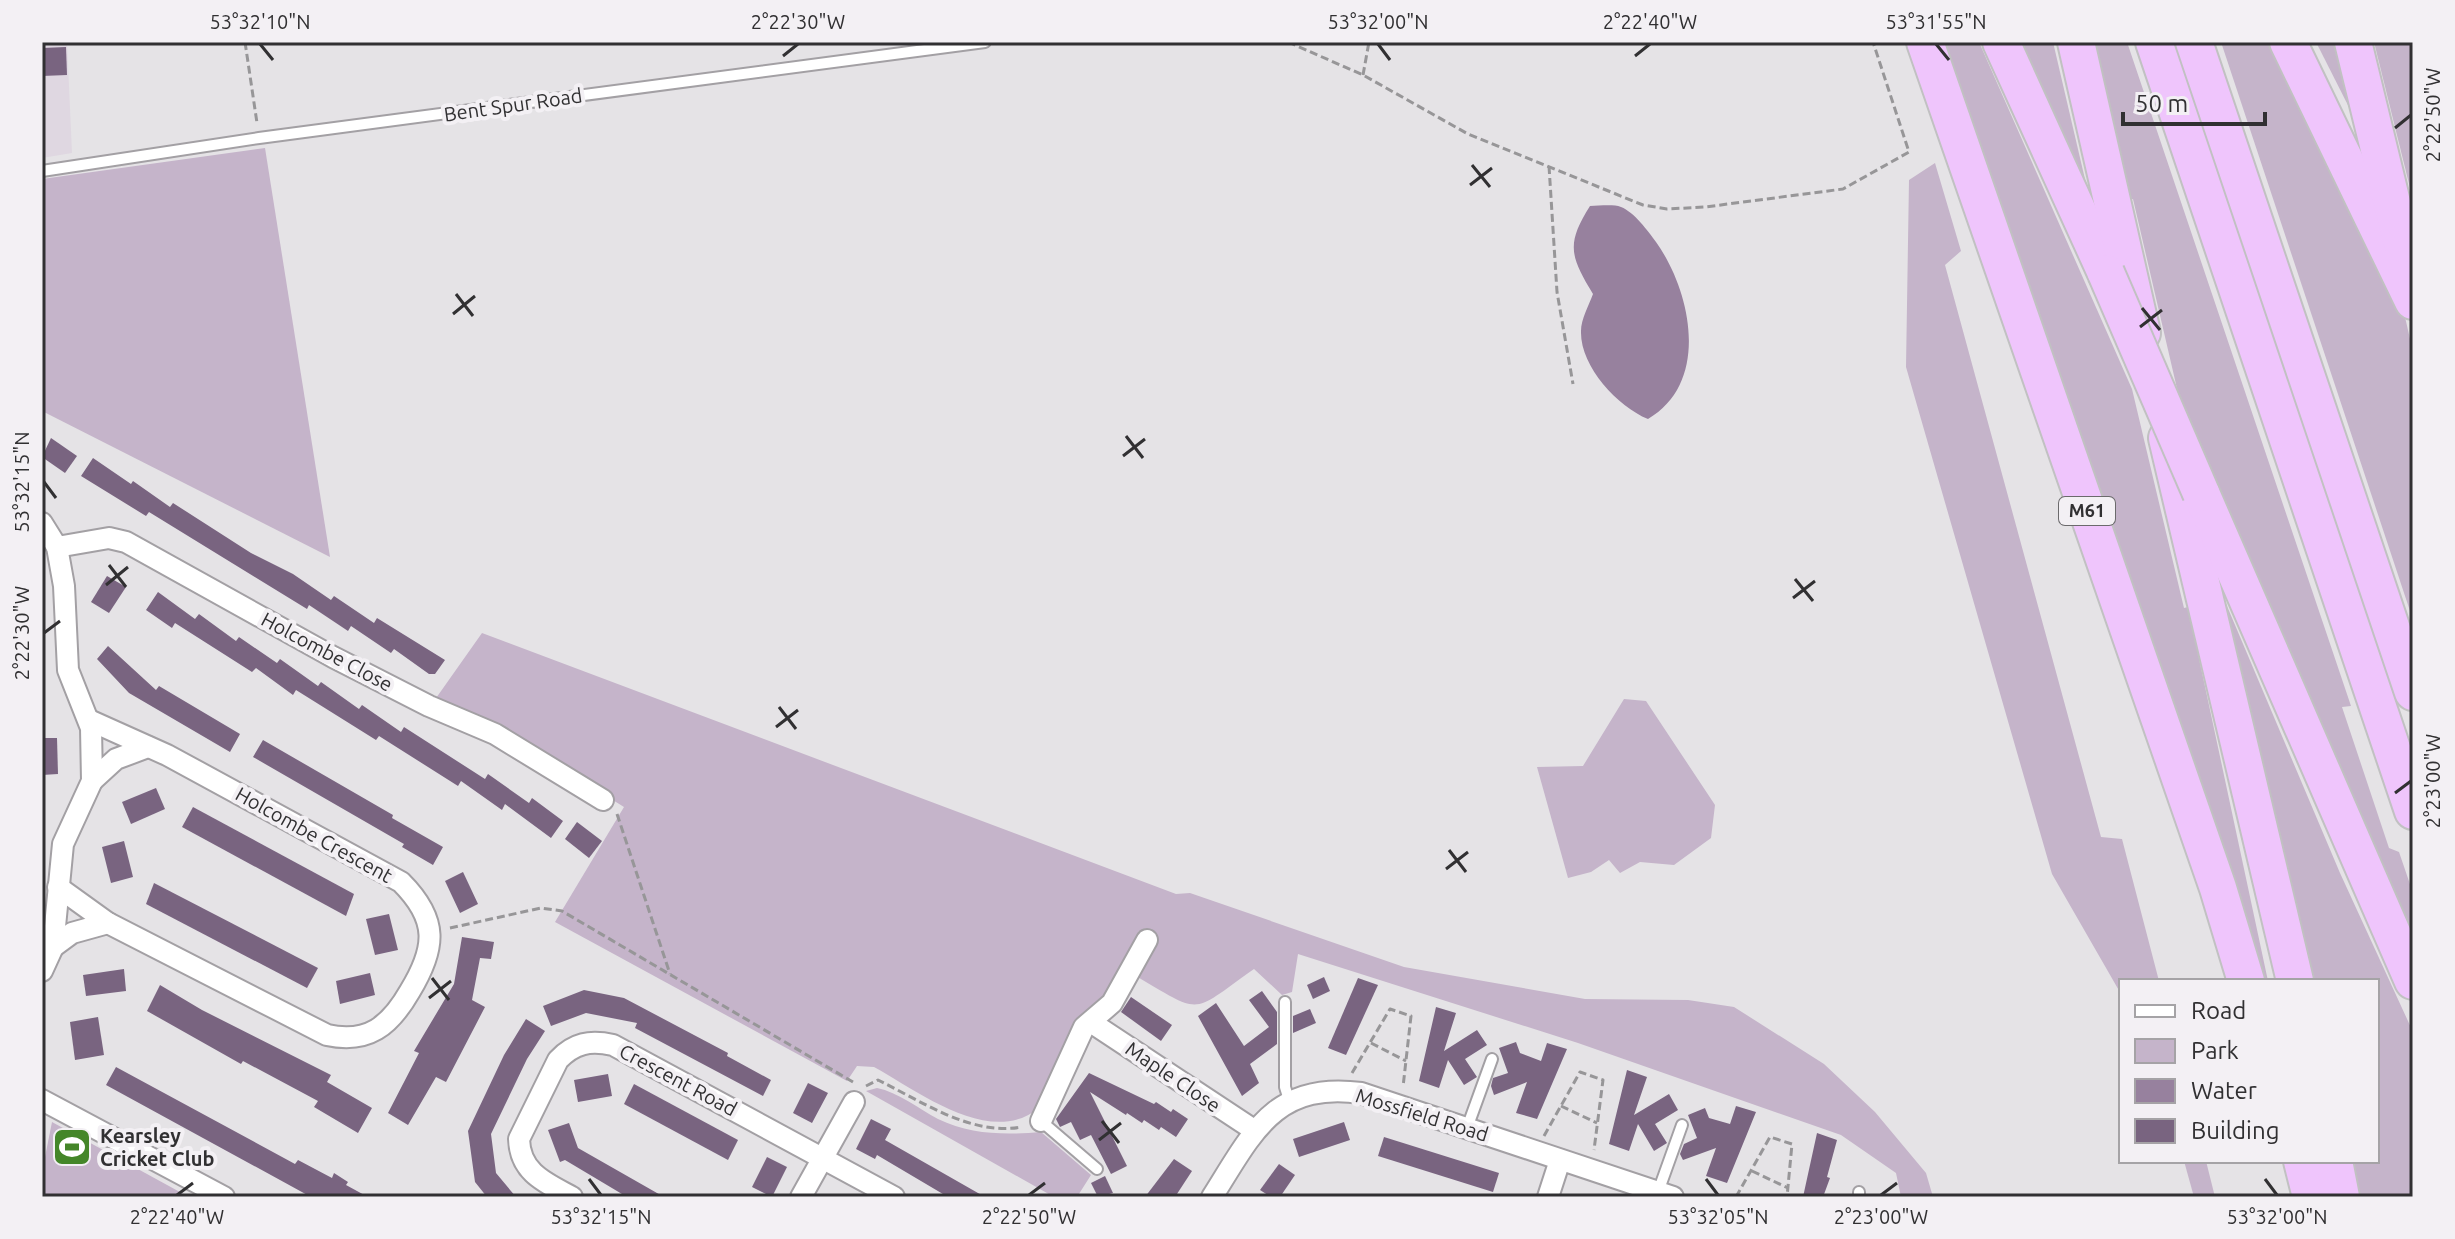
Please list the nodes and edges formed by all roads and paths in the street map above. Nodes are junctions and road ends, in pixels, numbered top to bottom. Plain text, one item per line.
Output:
1 (245, 42) edge
2 (985, 42) edge
3 (1288, 42) edge
4 (1369, 42) edge
5 (1873, 42) edge
6 (1925, 42) edge
7 (2001, 42) edge
8 (2076, 42) edge
9 (2154, 42) edge
10 (2194, 42) edge
11 (2288, 42) edge
12 (2353, 42) edge
13 (1363, 75) junction
14 (259, 138) junction
15 (1549, 166) junction
16 (42, 171) edge
17 (2413, 289) edge
18 (2413, 301) edge
19 (1573, 384) dead end
20 (42, 523) edge
21 (57, 547) junction
22 (2413, 692) edge
23 (89, 720) junction
24 (148, 747) junction
25 (92, 781) junction
26 (592, 800) joint
27 (2413, 811) edge
28 (58, 887) junction
29 (108, 923) junction
30 (430, 931) junction
31 (1147, 940) dead end
32 (53, 947) junction
33 (42, 971) edge
34 (671, 975) junction
35 (2245, 979) edge
36 (2295, 979) edge
37 (2413, 981) edge
38 (1285, 1002) dead end
39 (1092, 1023) junction
40 (1370, 1042) junction
41 (1492, 1059) dead end
42 (1406, 1061) junction
43 (1342, 1091) junction
44 (858, 1095) junction
45 (42, 1100) edge
46 (1289, 1100) junction
47 (1561, 1106) junction
48 (1401, 1107) junction
49 (1041, 1121) junction
50 (1597, 1123) junction
51 (1682, 1125) dead end
52 (1467, 1129) junction
53 (1254, 1130) junction
54 (1535, 1151) junction
55 (823, 1158) junction
56 (1560, 1160) junction
57 (2302, 1163) edge
58 (2334, 1163) edge
59 (1097, 1169) dead end
60 (1591, 1170) junction
61 (1751, 1170) junction
62 (1788, 1188) junction
63 (1666, 1195) edge
64 (224, 1197) edge
65 (572, 1197) edge
66 (801, 1197) edge
67 (894, 1197) edge
68 (1212, 1197) edge
69 (1548, 1197) edge
70 (1736, 1197) edge
71 (1787, 1197) edge
72 (2311, 1197) edge
73 (2341, 1197) edge

1 - 14 path
2 - 14 lane, Bent Spur Road
3 - 13 path
4 - 13 path
5 - 15 path
6 - 35 highway, M61
7 - 37 highway, bridge
8 - 36 highway
9 - 27 highway
10 - 22 highway
11 - 18 highway
12 - 17 highway
13 - 15 path
14 - 16 lane, Bent Spur Road
15 - 19 path
20 - 21 street
21 - 23 street
21 - 26 street, Holcombe Close
23 - 24 street, Holcombe Crescent
23 - 25 street
24 - 25 street
24 - 30 street, Holcombe Crescent
25 - 28 street
26 - 34 path
28 - 29 street
28 - 32 street
29 - 30 street
29 - 32 street
30 - 34 path
31 - 39 street
32 - 33 street
34 - 44 path
38 - 46 lane
39 - 49 street
39 - 53 street, Maple Close
40 - 42 path
40 - 42 path
40 - 43 path
41 - 52 lane
42 - 48 path
43 - 46 street, Mossfield Road
43 - 48 street, Mossfield Road
44 - 49 path
44 - 55 street
45 - 64 street
46 - 53 street, Mossfield Road
47 - 50 path
47 - 50 path
47 - 54 path
48 - 52 street, Mossfield Road
49 - 59 lane
50 - 60 path
51 - 63 lane
52 - 54 street, Mossfield Road
53 - 68 street, Mossfield Road
54 - 56 street, Mossfield Road
55 - 65 street, Crescent Road
55 - 66 street
55 - 67 street, Crescent Road
56 - 60 street, Mossfield Road
56 - 69 street
57 - 72 highway
58 - 73 highway
60 - 63 street, Mossfield Road
61 - 62 path
61 - 62 path
61 - 70 path
62 - 71 path

